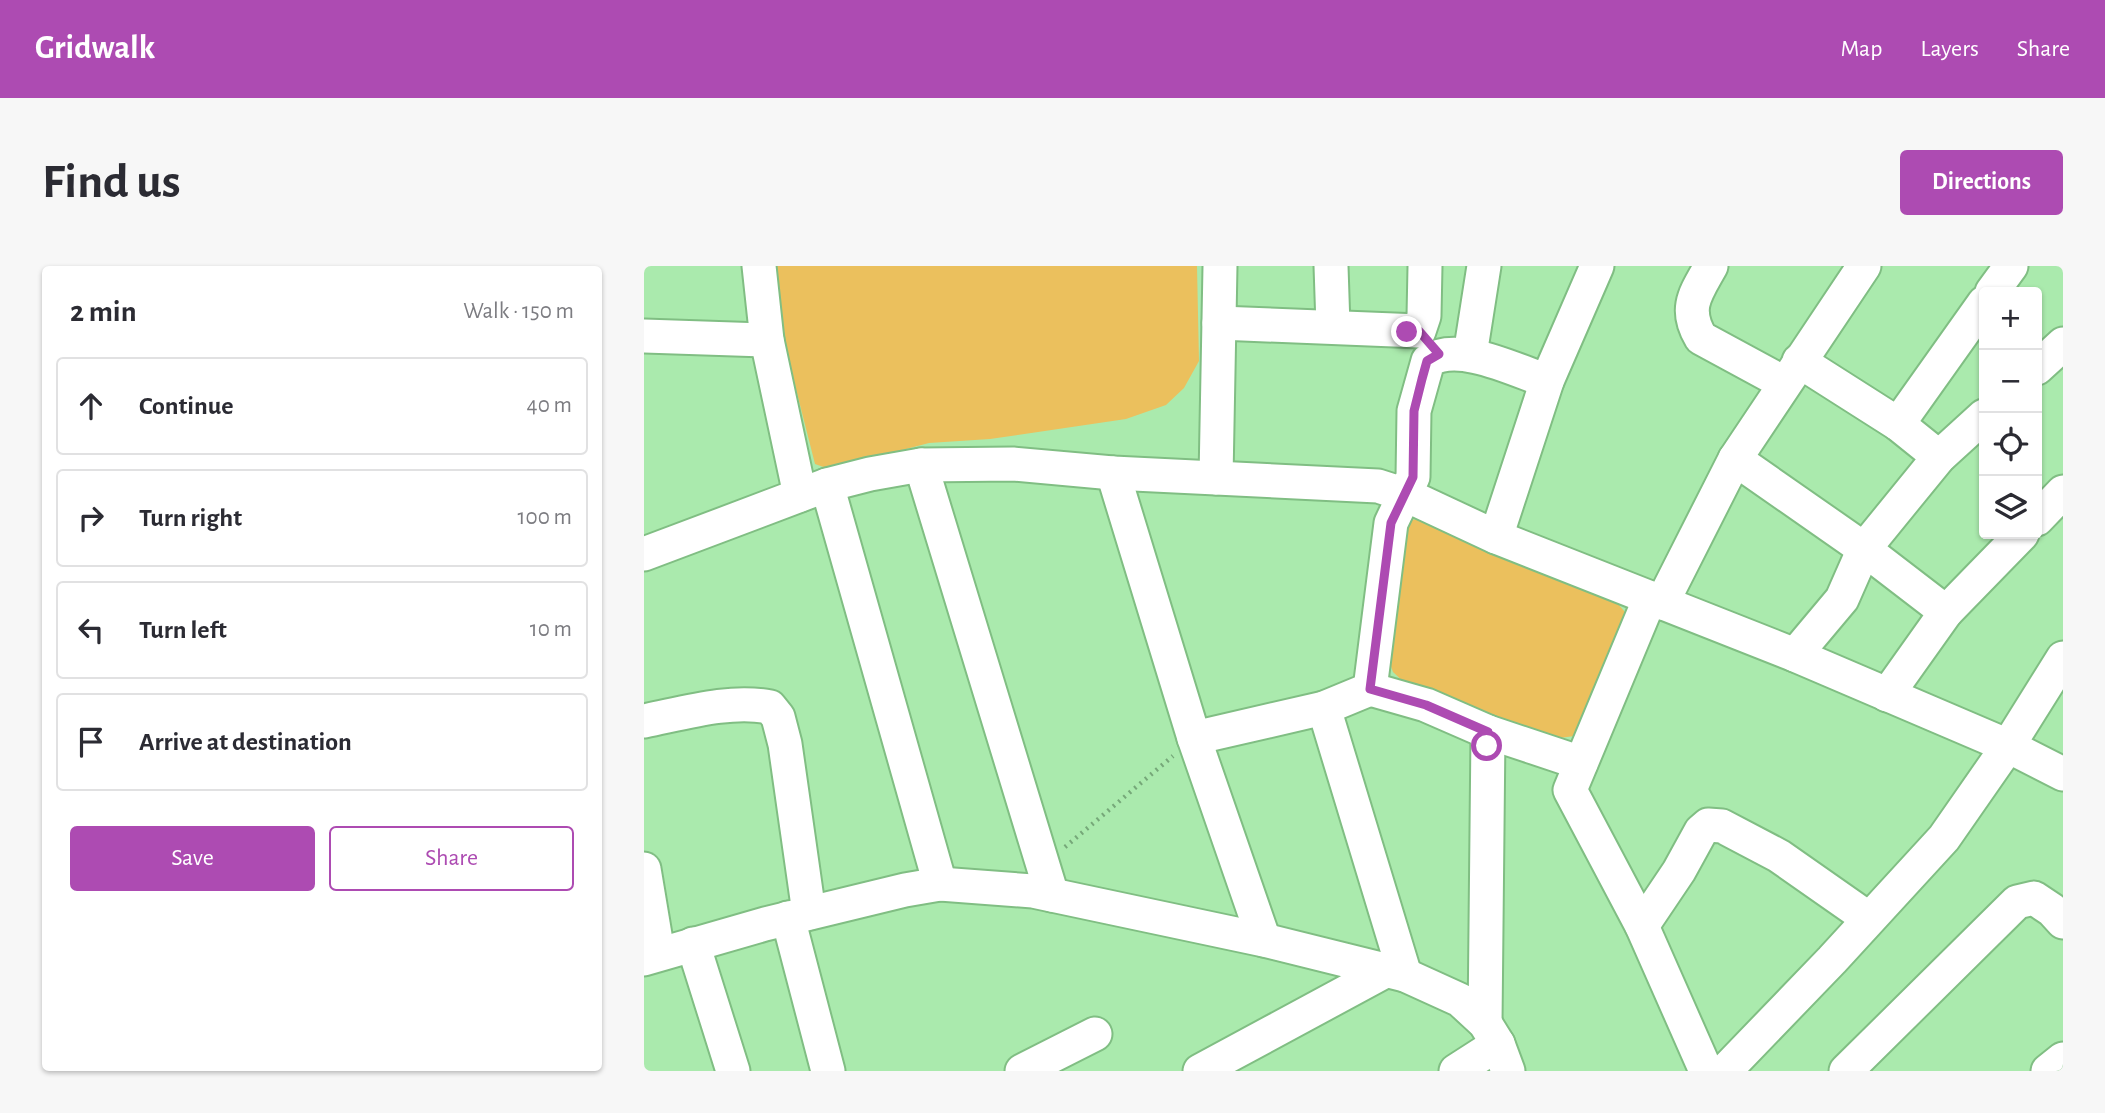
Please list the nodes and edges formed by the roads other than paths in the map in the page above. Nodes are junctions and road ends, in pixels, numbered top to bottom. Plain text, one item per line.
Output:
1 (760, 266) edge
2 (1220, 266) edge
3 (1331, 266) edge
4 (1424, 266) edge
5 (1484, 266) edge
6 (1597, 266) edge
7 (1711, 266) edge
8 (1864, 266) edge
9 (2011, 266) edge
10 (1996, 287) edge
11 (1979, 310) edge
12 (1219, 323) junction
13 (1333, 326) junction
14 (644, 336) edge
15 (767, 340) junction
16 (2063, 344) edge
17 (1443, 347) junction
18 (2042, 363) edge
19 (1792, 372) junction
20 (1547, 381) junction
21 (1979, 421) edge
22 (1898, 424) junction
23 (1939, 457) junction
24 (1735, 459) junction
25 (921, 465) junction
26 (1113, 473) junction
27 (1216, 478) junction
28 (814, 490) junction
29 (2063, 492) edge
30 (1406, 495) junction
31 (2042, 514) edge
32 (1496, 537) junction
33 (2017, 539) edge
34 (1864, 549) junction
35 (644, 554) edge
36 (1656, 601) junction
37 (1946, 612) junction
38 (1795, 655) junction
39 (2063, 658) edge
40 (1370, 689) junction
41 (1887, 695) junction
42 (1324, 708) junction
43 (644, 721) edge
44 (1488, 732) junction
45 (1194, 738) junction
46 (2008, 746) junction
47 (1581, 763) junction
48 (2063, 774) edge
49 (644, 869) edge
50 (1047, 881) junction
51 (940, 884) junction
52 (798, 916) junction
53 (1870, 919) junction
54 (2063, 922) edge
55 (1642, 926) junction
56 (1264, 940) junction
57 (693, 944) junction
58 (651, 956) edge
59 (1397, 972) junction
60 (1497, 1046) edge
61 (1080, 1051) edge
62 (2063, 1059) edge
63 (733, 1071) edge
64 (828, 1071) edge
65 (1022, 1071) edge
66 (1200, 1071) edge
67 (1456, 1071) edge
68 (1706, 1071) edge
69 (1725, 1071) edge
70 (1846, 1071) edge
71 (2048, 1071) edge

1 - 15 street
2 - 12 street
3 - 13 street
4 - 17 street
5 - 17 street
6 - 20 street
7 - 19 street
8 - 19 street
9 - 10 street
11 - 22 street
12 - 13 street
12 - 27 street
13 - 17 street
14 - 15 street
15 - 28 street
16 - 18 street
17 - 20 street
17 - 30 street
19 - 22 street
19 - 24 street
20 - 32 street
21 - 23 street
22 - 23 street
23 - 34 street
24 - 34 street
24 - 36 street
25 - 26 street
25 - 28 street
25 - 50 street
26 - 27 street
26 - 45 street
27 - 30 street
28 - 35 street
28 - 51 street
29 - 31 street
30 - 32 street
30 - 40 street
32 - 36 street
33 - 37 street
34 - 37 street
34 - 38 street
36 - 38 street
36 - 47 street
37 - 41 street
38 - 41 street
39 - 46 street
40 - 42 street
40 - 44 street
41 - 46 street
42 - 45 street
42 - 59 street
43 - 52 street
44 - 47 street
44 - 60 street
45 - 56 street
46 - 48 street
46 - 53 street
47 - 55 street
49 - 58 street
50 - 51 street
50 - 56 street
51 - 52 street
52 - 57 street
52 - 64 street
53 - 55 street
53 - 69 street
54 - 70 street
55 - 68 street
56 - 59 street
57 - 58 street
57 - 63 street
59 - 60 street
59 - 66 street
60 - 67 street
61 - 65 street
62 - 71 street

